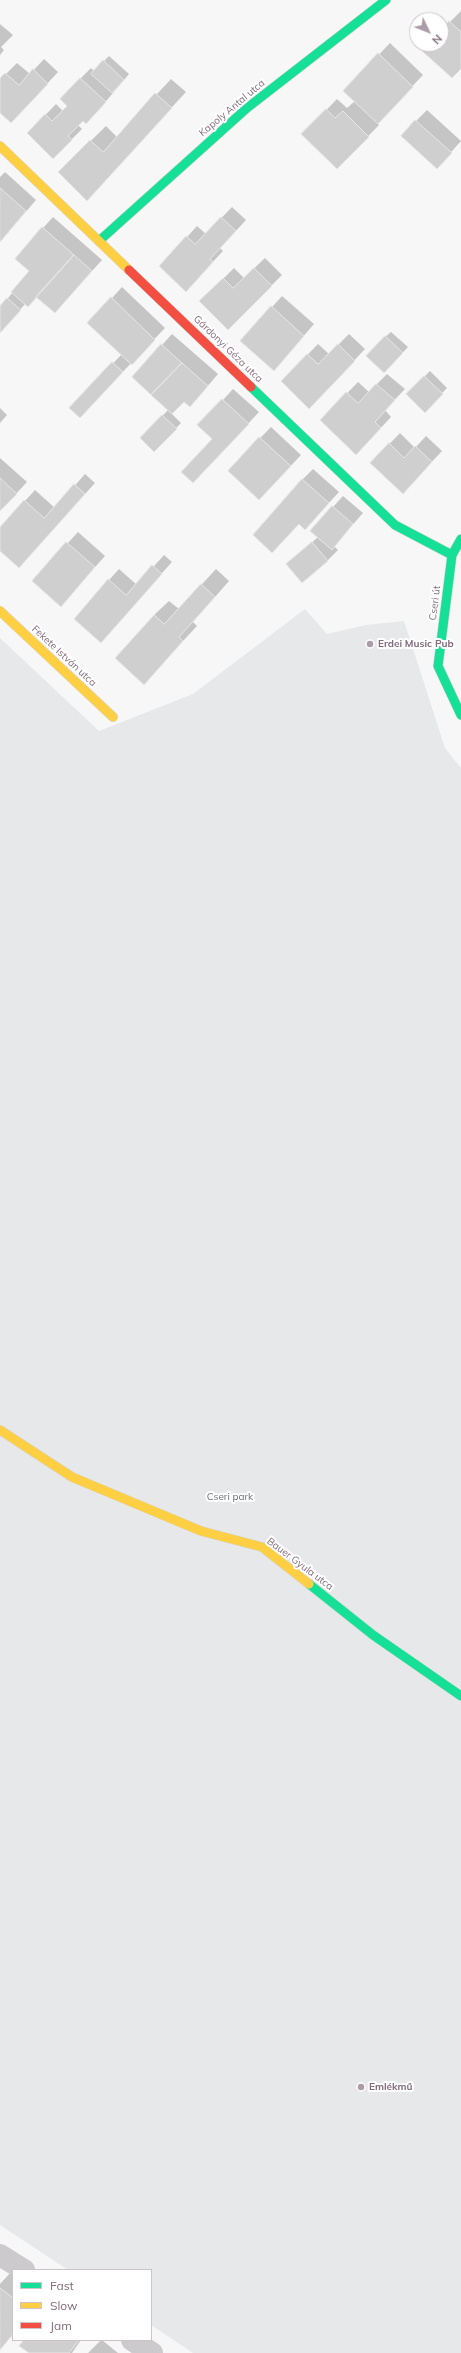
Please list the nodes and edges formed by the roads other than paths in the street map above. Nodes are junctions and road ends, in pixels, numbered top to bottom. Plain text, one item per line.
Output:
1 (386, 0) edge
2 (0, 146) edge
3 (99, 241) junction
4 (461, 539) edge
5 (452, 555) junction
6 (0, 611) edge
7 (461, 715) edge
8 (113, 716) dead end
9 (0, 1430) edge
10 (461, 1696) edge
11 (0, 2255) edge
12 (22, 2269) edge
13 (134, 2341) edge
14 (152, 2353) edge

1 - 3 street, Kapoly Antal utca
2 - 3 street, Gárdonyi Géza utca
3 - 5 street, Gárdonyi Géza utca
4 - 5 street, Cseri út
5 - 7 street, Cseri út
6 - 8 street, Fekete István utca
9 - 10 street, Bauer Gyula utca
11 - 12 street
13 - 14 street

